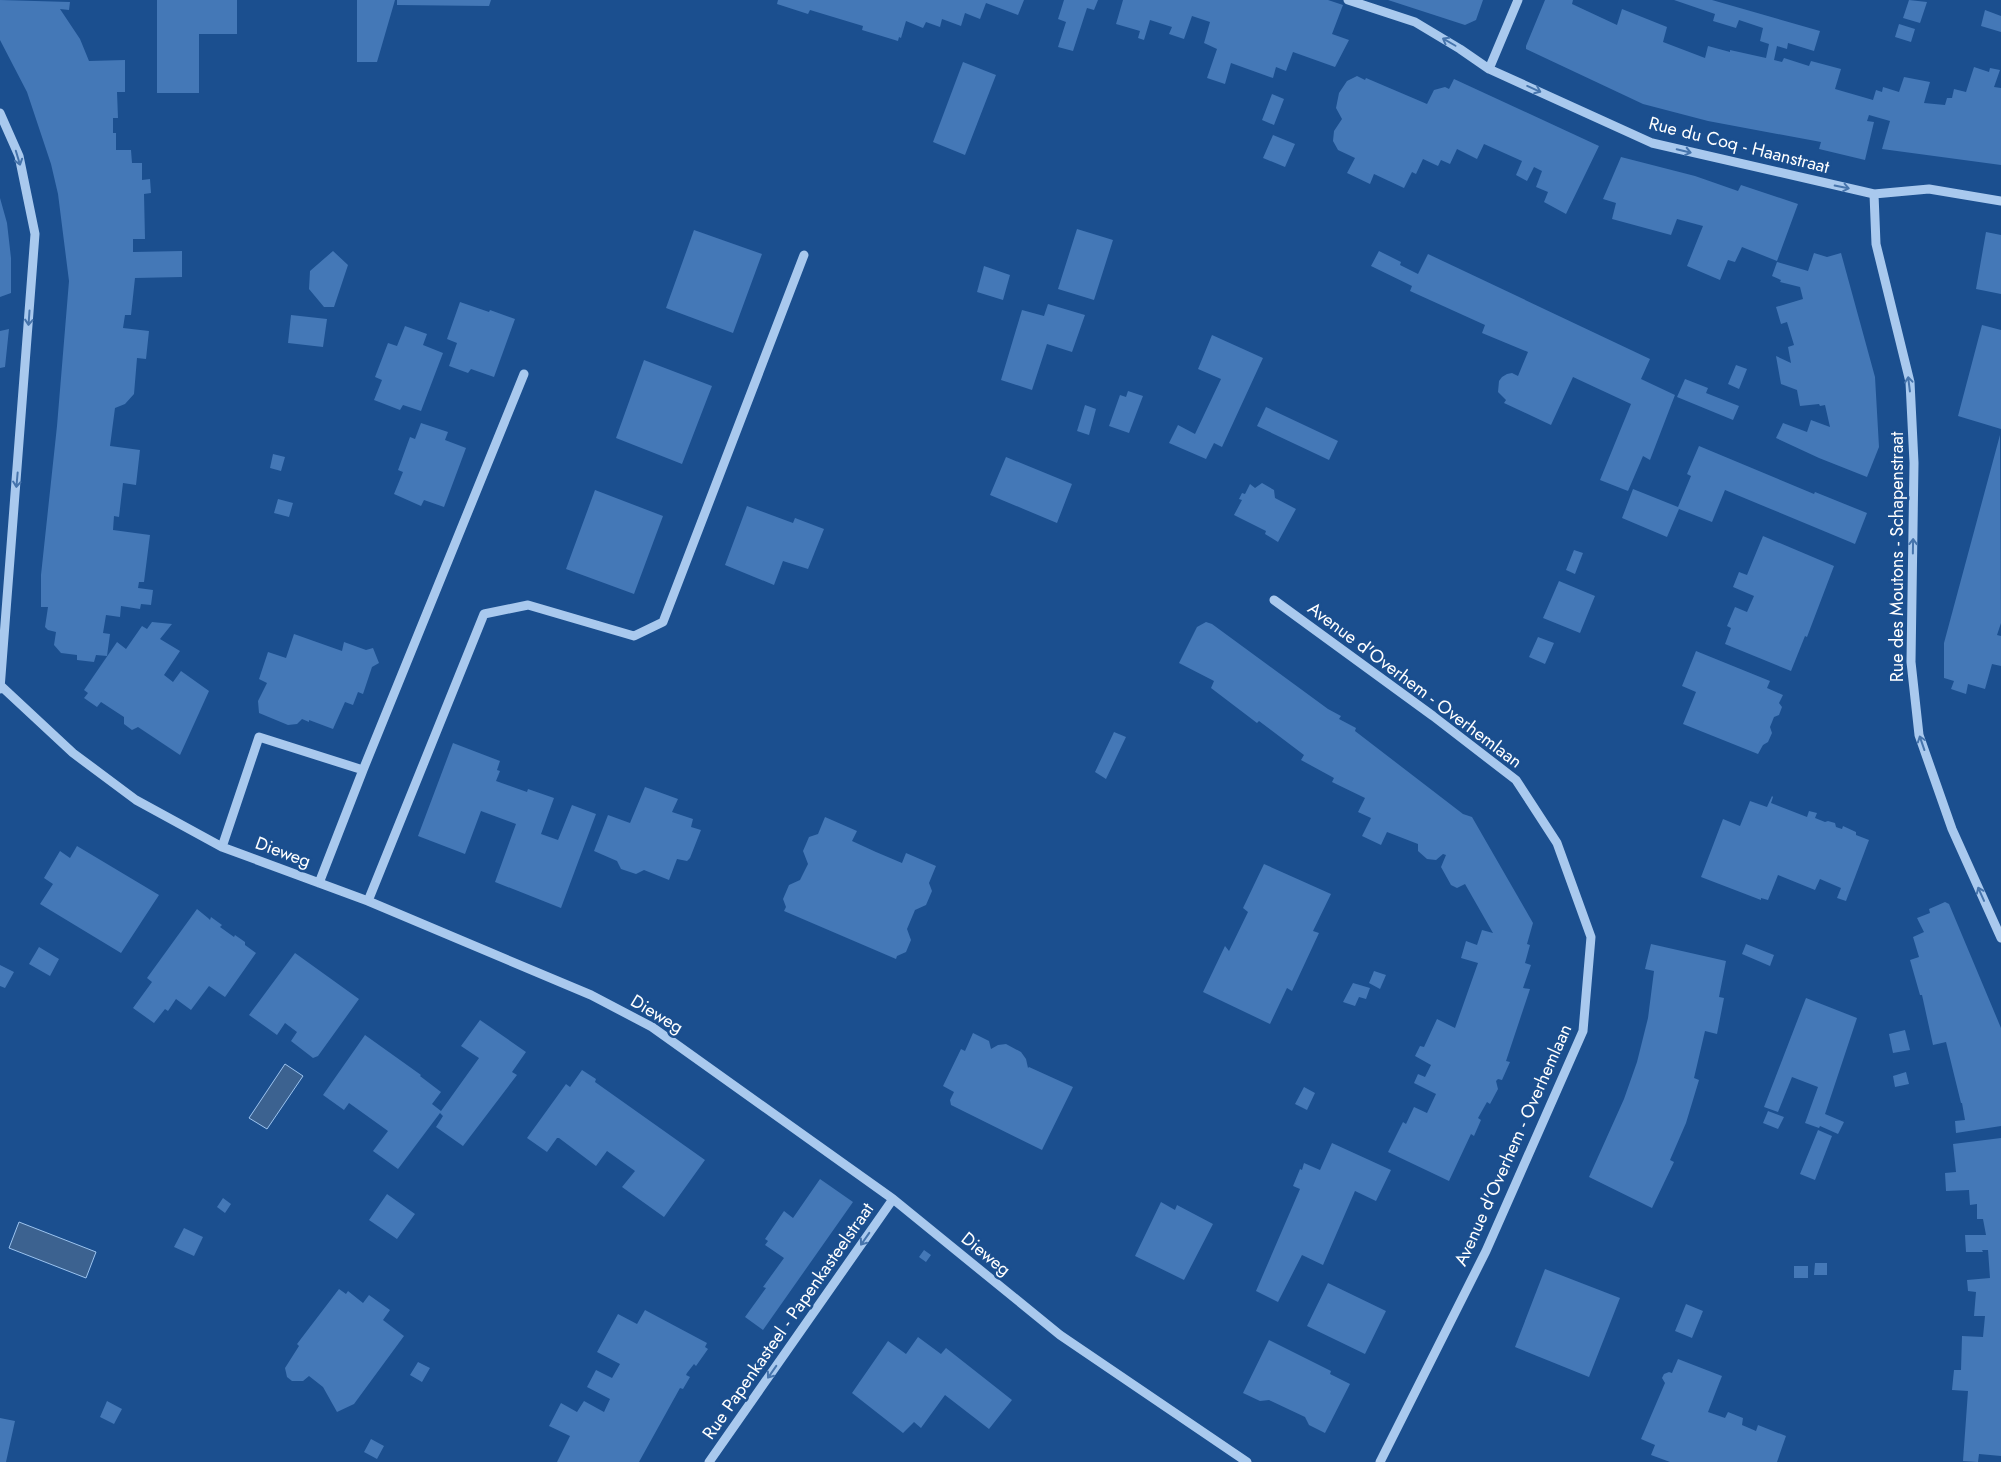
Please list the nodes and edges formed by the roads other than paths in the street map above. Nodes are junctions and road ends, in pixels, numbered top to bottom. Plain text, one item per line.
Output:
1 (1348, 0) edge
2 (1518, 0) edge
3 (1489, 69) junction
4 (0, 113) edge
5 (1874, 194) junction
6 (2001, 202) edge
7 (804, 255) dead end
8 (524, 374) dead end
9 (1274, 600) dead end
10 (0, 687) edge
11 (363, 770) junction
12 (222, 848) junction
13 (319, 883) junction
14 (368, 900) junction
15 (2001, 938) edge
16 (893, 1199) junction
17 (710, 1462) edge
18 (1247, 1462) edge
19 (1380, 1462) edge

3 -> 1 street, Rue du Coq - Haanstraat
2 - 3 street
3 -> 5 street, Rue du Coq - Haanstraat
4 -> 10 street
5 - 6 street, Rue du Coq - Haanstraat
15 -> 5 street, Rue des Moutons - Schapenstraat
7 - 14 street
8 - 11 street
9 - 19 street, Avenue d'Overhem - Overhemlaan
10 - 12 street, Dieweg
11 - 12 street
11 - 13 street
12 - 13 street, Dieweg
13 - 14 street, Dieweg
14 - 16 street, Dieweg
16 -> 17 street, Rue Papenkasteel - Papenkasteelstraat
16 - 18 street, Dieweg

